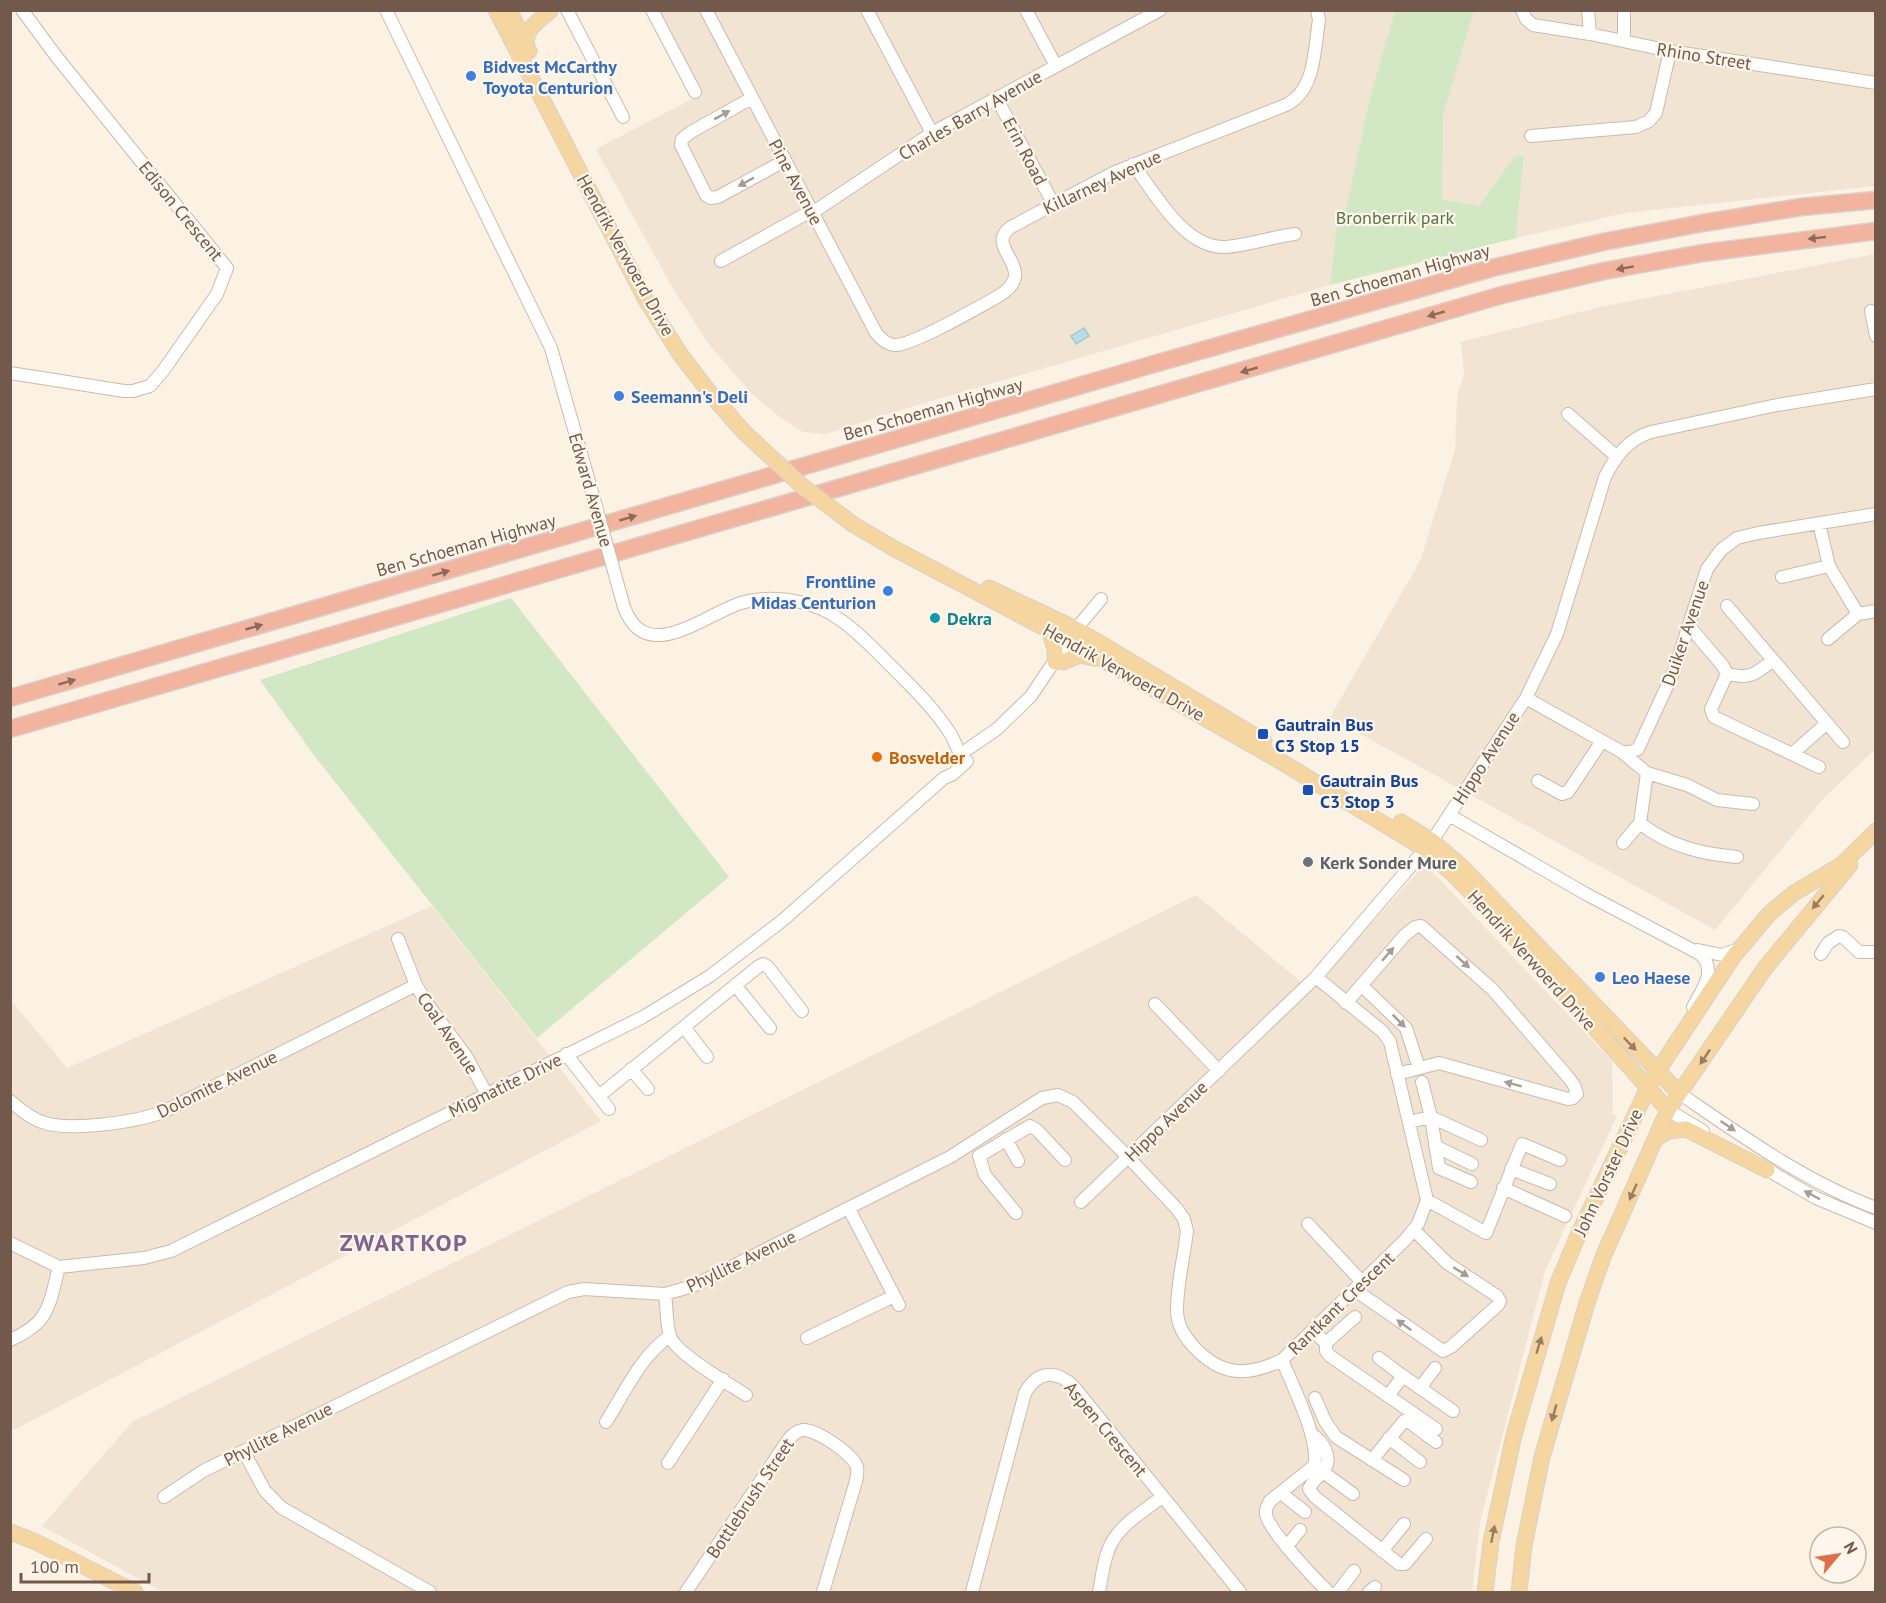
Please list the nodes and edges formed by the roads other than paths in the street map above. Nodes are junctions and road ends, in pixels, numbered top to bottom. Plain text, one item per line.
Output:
1 (386, 10) edge
2 (496, 10) edge
3 (509, 10) edge
4 (516, 10) edge
5 (567, 10) edge
6 (652, 10) edge
7 (706, 10) edge
8 (867, 10) edge
9 (1026, 10) edge
10 (1160, 10) edge
11 (1522, 10) edge
12 (1588, 10) edge
13 (1624, 10) edge
14 (551, 11) edge
15 (25, 12) edge
16 (1318, 13) edge
17 (1590, 34) junction
18 (1624, 41) junction
19 (526, 45) junction
20 (1670, 51) junction
21 (1056, 66) junction
22 (1875, 83) edge
23 (695, 92) dead end
24 (752, 98) junction
25 (997, 99) junction
26 (623, 117) dead end
27 (932, 133) junction
28 (1531, 136) dead end
29 (784, 161) junction
30 (1133, 164) junction
31 (1875, 200) edge
32 (1053, 203) junction
33 (811, 212) junction
34 (1875, 231) edge
35 (1295, 234) dead end
36 (721, 261) dead end
37 (1871, 310) dead end
38 (1875, 336) edge
39 (895, 345) joint
40 (10, 374) edge
41 (1875, 389) edge
42 (1568, 414) dead end
43 (746, 430) junction
44 (1616, 456) junction
45 (1875, 514) edge
46 (856, 521) junction
47 (1819, 523) junction
48 (1829, 566) junction
49 (1782, 577) dead end
50 (1101, 599) dead end
51 (1727, 606) dead end
52 (1875, 611) edge
53 (1858, 614) junction
54 (1689, 626) junction
55 (1049, 630) junction
56 (1075, 637) junction
57 (1828, 639) dead end
58 (1103, 660) junction
59 (1773, 660) junction
60 (1059, 662) junction
61 (1727, 674) junction
62 (10, 698) edge
63 (1526, 698) junction
64 (1827, 723) junction
65 (10, 729) edge
66 (1602, 741) junction
67 (1843, 742) dead end
68 (1638, 749) junction
69 (1622, 752) junction
70 (966, 754) junction
71 (1792, 754) junction
72 (1819, 767) dead end
73 (1645, 772) junction
74 (1538, 781) dead end
75 (1753, 804) dead end
76 (1449, 815) junction
77 (1640, 823) junction
78 (1875, 831) edge
79 (1875, 838) edge
80 (1623, 843) dead end
81 (1428, 845) junction
82 (1737, 857) dead end
83 (398, 939) dead end
84 (1691, 948) junction
85 (1739, 949) junction
86 (1875, 952) edge
87 (1821, 954) dead end
88 (1316, 977) junction
89 (416, 985) junction
90 (735, 985) junction
91 (1361, 985) junction
92 (1346, 1003) junction
93 (1155, 1005) dead end
94 (802, 1011) dead end
95 (684, 1027) junction
96 (770, 1028) dead end
97 (1676, 1042) junction
98 (566, 1054) junction
99 (1415, 1055) junction
100 (707, 1057) dead end
101 (1419, 1068) junction
102 (632, 1069) junction
103 (1396, 1069) junction
104 (1219, 1071) junction
105 (1657, 1072) junction
106 (1422, 1082) dead end
107 (1648, 1088) junction
108 (648, 1089) dead end
109 (486, 1093) junction
110 (1679, 1094) junction
111 (599, 1096) junction
112 (10, 1101) edge
113 (609, 1108) dead end
114 (1668, 1110) junction
115 (1431, 1117) junction
116 (1409, 1122) junction
117 (1657, 1138) junction
118 (1006, 1139) junction
119 (1481, 1140) dead end
120 (976, 1142) junction
121 (1435, 1146) junction
122 (984, 1153) junction
123 (1128, 1156) junction
124 (1065, 1160) dead end
125 (1560, 1160) dead end
126 (1018, 1161) dead end
127 (1472, 1164) dead end
128 (1511, 1169) junction
129 (1767, 1170) junction
130 (1471, 1182) dead end
131 (1550, 1184) dead end
132 (1503, 1188) junction
133 (1427, 1200) junction
134 (1081, 1202) dead end
135 (1875, 1208) edge
136 (849, 1209) junction
137 (1016, 1213) dead end
138 (1565, 1216) dead end
139 (1875, 1223) edge
140 (1308, 1224) dead end
141 (1414, 1230) junction
142 (10, 1243) edge
143 (59, 1267) junction
144 (1359, 1286) junction
145 (665, 1294) junction
146 (1355, 1317) dead end
147 (1313, 1330) junction
148 (670, 1336) junction
149 (807, 1338) dead end
150 (10, 1340) edge
151 (1326, 1343) junction
152 (1378, 1358) dead end
153 (1282, 1360) junction
154 (1435, 1368) dead end
155 (1403, 1376) junction
156 (723, 1379) junction
157 (1420, 1388) junction
158 (746, 1395) dead end
159 (1388, 1396) junction
160 (1315, 1398) dead end
161 (1453, 1411) dead end
162 (1325, 1421) junction
163 (606, 1422) dead end
164 (1436, 1429) dead end
165 (1310, 1430) junction
166 (1389, 1438) junction
167 (1436, 1442) dead end
168 (244, 1452) junction
169 (1372, 1460) junction
170 (1420, 1462) dead end
171 (668, 1463) dead end
172 (1323, 1472) junction
173 (1404, 1480) dead end
174 (1281, 1494) junction
175 (1353, 1494) dead end
176 (164, 1497) dead end
177 (1162, 1497) junction
178 (1305, 1512) dead end
179 (1404, 1524) dead end
180 (10, 1525) edge
181 (1300, 1530) dead end
182 (10, 1532) edge
183 (1426, 1539) dead end
184 (36, 1542) junction
185 (1287, 1546) junction
186 (1382, 1551) junction
187 (1354, 1571) dead end
188 (135, 1593) edge
189 (430, 1593) edge
190 (686, 1593) edge
191 (823, 1593) edge
192 (972, 1593) edge
193 (1099, 1593) edge
194 (1240, 1593) edge
195 (1328, 1593) edge
196 (1338, 1593) edge
197 (1485, 1593) edge
198 (1519, 1593) edge

1 - 70 street, Edward Avenue, bridge
2 - 43 main road, Hendrik Verwoerd Drive
3 - 19 main road, Hendrik Verwoerd Drive
4 - 14 main road
5 - 26 street
6 - 23 street
7 - 24 street, Pine Avenue
8 - 27 street
9 - 21 street
10 - 21 street, Charles Barry Avenue
11 - 17 street, Rhino Street
12 - 17 street
13 - 18 street
14 - 19 main road
15 - 40 street, Edison Crescent
16 - 30 street, Killarney Avenue
17 - 18 street, Rhino Street
18 - 20 street, Rhino Street
19 - 43 main road, Hendrik Verwoerd Drive
20 - 22 street, Rhino Street
20 - 28 street
21 - 25 street, Charles Barry Avenue
24 - 29 street, Pine Avenue
29 -> 24 street
25 - 27 street, Charles Barry Avenue
25 - 32 street, Erin Road
27 - 33 street, Charles Barry Avenue
29 - 33 street, Pine Avenue
30 - 32 street, Killarney Avenue
30 - 35 street
62 -> 31 highway, Ben Schoeman Highway
32 - 39 street, Killarney Avenue
33 - 36 street, Charles Barry Avenue
33 - 39 street, Pine Avenue
34 -> 65 highway
37 - 38 street
41 - 44 street, Hippo Avenue
42 - 44 street
43 - 46 main road, Hendrik Verwoerd Drive, bridge
44 - 63 street, Hippo Avenue
45 - 47 street, Duiker Avenue
46 - 55 main road, Hendrik Verwoerd Drive
46 - 56 main road, Hendrik Verwoerd Drive
47 - 48 street
47 - 54 street, Duiker Avenue
48 - 49 street
48 - 53 street
50 - 56 street, Migmatite Drive
51 - 59 street
52 - 53 street
53 - 57 street
54 - 61 street
54 - 68 street, Duiker Avenue
55 - 56 main road, Hendrik Verwoerd Drive
55 - 60 main road
56 - 58 main road, Hendrik Verwoerd Drive
56 - 60 street, Migmatite Drive
56 - 81 main road, Hendrik Verwoerd Drive
58 - 60 main road
58 - 81 main road, Hendrik Verwoerd Drive
59 - 61 street
59 - 64 street
60 - 70 street, Migmatite Drive
61 - 71 street
63 - 66 street
63 - 76 street, Hippo Avenue
64 - 67 street
64 - 71 street
66 - 69 street
66 - 74 street
68 - 69 street
68 - 73 street
69 - 73 street
70 - 98 street, Migmatite Drive
71 - 72 street
73 - 75 street
73 - 77 street
76 - 81 street, Hippo Avenue
76 - 84 street
77 - 80 street
77 - 82 street
78 - 85 main road, John Vorster Drive
79 -> 110 main road, John Vorster Drive
81 - 88 street, Hippo Avenue
81 -> 105 main road, Hendrik Verwoerd Drive
81 - 107 main road, Hendrik Verwoerd Drive
83 - 89 street, Coal Avenue
84 - 85 street
84 - 97 street
85 - 97 main road, John Vorster Drive
86 - 87 street
88 - 92 street
88 - 104 street, Hippo Avenue
89 - 109 street, Coal Avenue
89 - 112 street, Dolomite Avenue
90 - 94 street
90 - 95 street
90 - 96 street
91 - 92 street
91 -> 99 street
91 -> 101 street
92 - 103 street
93 - 104 street
95 - 100 street
95 - 102 street
97 - 105 main road, John Vorster Drive
98 - 109 street, Migmatite Drive
98 - 111 street
99 - 101 street
99 - 103 street
101 - 103 street
102 - 108 street
102 - 111 street
103 - 116 street
104 - 123 street, Hippo Avenue
105 - 107 main road, John Vorster Drive
105 - 110 main road, Hendrik Verwoerd Drive
106 - 115 street
107 - 114 main road, Hendrik Verwoerd Drive
197 -> 107 main road, John Vorster Drive
109 - 143 street, Migmatite Drive
110 - 114 main road, John Vorster Drive
110 -> 135 street, Hendrik Verwoerd Drive
111 - 113 street
114 - 117 main road, John Vorster Drive
114 - 129 street, Hendrik Verwoerd Drive
115 - 116 street
115 - 119 street
115 - 121 street
116 - 133 street
117 - 129 main road
117 -> 198 main road, John Vorster Drive
118 - 122 street
118 - 124 street
118 - 126 street
120 - 122 street
120 - 123 street, Phyllite Avenue
120 - 136 street, Phyllite Avenue
121 - 127 street
121 - 130 street
122 - 137 street
123 - 134 street, Hippo Avenue
123 - 153 street, Rantkant Crescent
125 - 128 street
128 - 131 street
128 - 132 street
139 -> 129 street, Hendrik Verwoerd Drive
132 - 133 street
132 - 138 street
133 - 141 street, Rantkant Crescent
136 - 145 street, Phyllite Avenue
136 - 149 street
140 - 144 street
141 - 144 street, Rantkant Crescent
141 -> 144 street
142 - 143 street
143 - 150 street
144 - 147 street, Rantkant Crescent
145 - 148 street
145 - 168 street, Phyllite Avenue
146 - 151 street
147 - 151 street
147 - 153 street, Rantkant Crescent
148 - 156 street
148 - 163 street
151 - 159 street
152 - 155 street
153 - 165 street
154 - 157 street
155 - 157 street
155 - 159 street
156 - 158 street
156 - 171 street
157 - 161 street
159 - 164 street
160 - 162 street
162 - 165 street
162 - 169 street
165 - 172 street
165 - 174 street
166 - 167 street
166 - 169 street
166 - 170 street
168 - 176 street, Phyllite Avenue
168 - 189 street
169 - 173 street
172 - 175 street
172 - 186 street
174 - 178 street
174 - 185 street
177 - 192 street, Aspen Crescent
177 - 193 street
177 - 194 street, Aspen Crescent
179 - 186 street
180 - 184 main road
181 - 185 street
182 - 184 main road
183 - 186 street
184 - 188 main road
185 - 195 street
187 - 196 street
190 - 191 street, Bottlebrush Street

